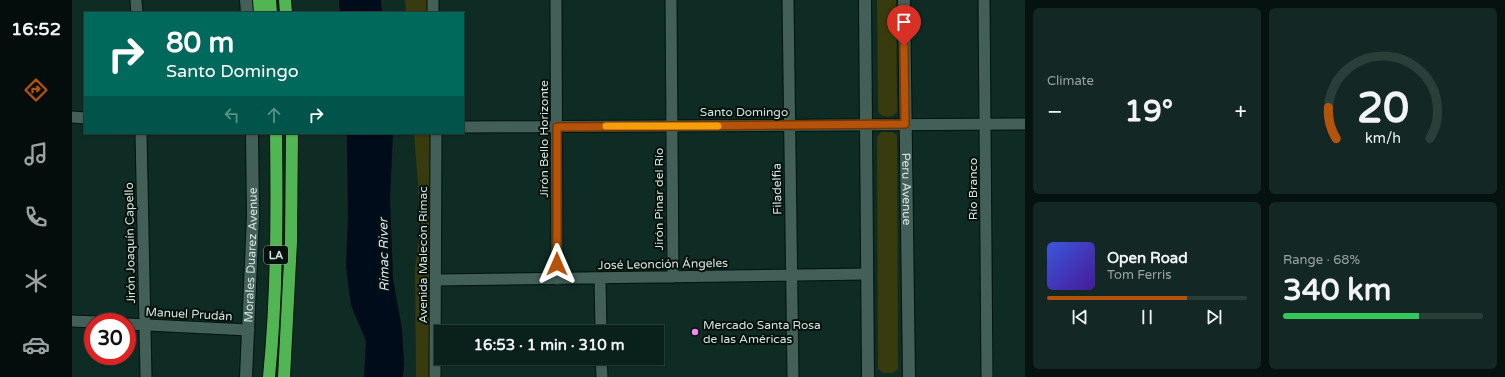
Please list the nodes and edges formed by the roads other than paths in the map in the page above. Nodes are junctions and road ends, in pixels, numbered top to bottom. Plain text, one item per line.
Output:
1 (136, 0) edge
2 (246, 0) edge
3 (259, 0) edge
4 (270, 0) edge
5 (285, 0) edge
6 (432, 0) edge
7 (556, 0) edge
8 (671, 0) edge
9 (788, 0) edge
10 (865, 0) edge
11 (904, 0) edge
12 (984, 0) edge
13 (137, 12) edge
14 (247, 12) edge
15 (260, 12) edge
16 (271, 12) edge
17 (286, 12) edge
18 (433, 12) edge
19 (72, 117) edge
20 (84, 118) edge
21 (866, 124) junction
22 (905, 124) junction
23 (985, 124) junction
24 (1025, 124) edge
25 (790, 125) junction
26 (672, 126) junction
27 (464, 127) edge
28 (557, 127) junction
29 (141, 134) edge
30 (252, 134) edge
31 (276, 134) edge
32 (292, 134) edge
33 (436, 134) edge
34 (867, 274) junction
35 (791, 276) junction
36 (673, 277) junction
37 (600, 278) junction
38 (557, 279) junction
39 (436, 280) junction
40 (72, 320) edge
41 (84, 321) edge
42 (136, 324) edge
43 (145, 325) junction
44 (601, 325) edge
45 (249, 330) junction
46 (601, 365) edge
47 (146, 377) edge
48 (246, 377) edge
49 (269, 377) edge
50 (284, 377) edge
51 (435, 377) edge
52 (602, 377) edge
53 (793, 377) edge
54 (868, 377) edge
55 (909, 377) edge
56 (987, 377) edge

1 - 13 street
2 - 14 main road
3 - 15 highway
4 - 16 highway
5 - 17 highway
6 - 18 street
7 - 28 street, Jirón Bello Horizonte
8 - 26 street, Jirón Pinar del Río
9 - 25 street, Filadelfia
10 - 21 main road
11 - 22 main road, Peru Avenue
12 - 23 street, Río Branco
19 - 20 street
21 - 22 street, Santo Domingo
21 - 25 street, Santo Domingo
21 - 34 main road
22 - 23 street, Santo Domingo
22 - 55 main road, Peru Avenue
23 - 24 street, Santo Domingo
23 - 56 street, Río Branco
25 - 26 street, Santo Domingo
25 - 35 street, Filadelfia
26 - 28 street, Santo Domingo
26 - 36 street, Jirón Pinar del Río
27 - 28 street, Santo Domingo
28 - 38 street, Jirón Bello Horizonte
29 - 43 street, Jirón Joaquín Capello
30 - 45 main road, Morales Duarez Avenue
31 - 49 highway, LA
32 - 50 highway, LA
33 - 39 street, Avenida Malecón Rímac
34 - 35 street, José Leonción Ángeles
34 - 54 main road
35 - 36 street, José Leonción Ángeles
35 - 53 street, Filadelfia
36 - 37 street, José Leonción Ángeles
37 - 38 street, José Leonción Ángeles
37 - 44 street
38 - 39 street, José Leonción Ángeles
39 - 51 street, Avenida Malecón Rímac
40 - 41 street
42 - 43 street, Manuel Prudán
43 - 45 street, Manuel Prudán
43 - 47 street, Jirón Joaquín Capello
45 - 48 main road, Morales Duarez Avenue
46 - 52 street

